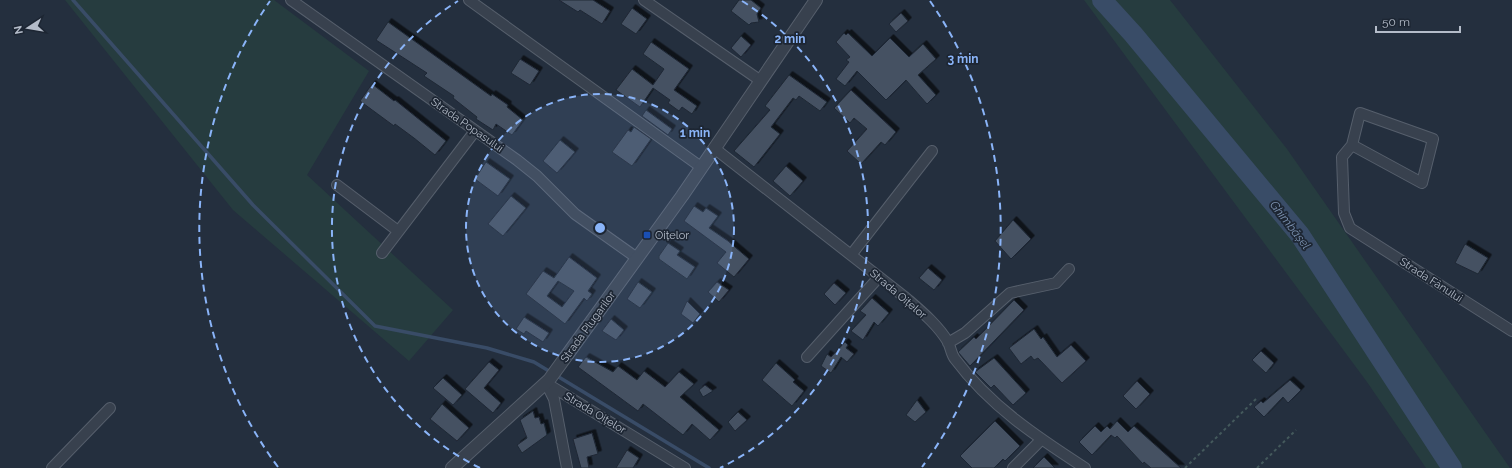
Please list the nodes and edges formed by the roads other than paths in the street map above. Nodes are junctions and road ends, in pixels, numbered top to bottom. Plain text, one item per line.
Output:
1 (291, 0) edge
2 (469, 0) edge
3 (644, 0) edge
4 (816, 0) edge
5 (761, 81) junction
6 (475, 130) junction
7 (1352, 145) junction
8 (714, 148) junction
9 (932, 151) dead end
10 (702, 166) junction
11 (337, 185) dead end
12 (398, 231) junction
13 (382, 253) dead end
14 (851, 255) junction
15 (637, 258) junction
16 (1069, 269) dead end
17 (879, 278) junction
18 (1512, 331) edge
19 (948, 343) junction
20 (807, 357) dead end
21 (548, 381) junction
22 (110, 408) dead end
23 (1041, 440) junction
24 (52, 468) edge
25 (452, 468) edge
26 (567, 468) edge
27 (685, 468) edge
28 (1013, 468) edge
29 (1085, 468) edge

1 - 6 street, Strada Popasului
2 - 10 street
3 - 5 street
4 - 5 street, Strada Plugarilor
5 - 8 street, Strada Plugarilor
6 - 12 street
6 - 15 street, Strada Popasului
7 - 7 street
7 - 18 street, Strada Fânului
8 - 10 street, Strada Plugarilor
8 - 14 street, Strada Oițelor
9 - 14 street
10 - 15 street, Strada Plugarilor
11 - 12 street
12 - 13 street
14 - 17 street, Strada Oițelor
15 - 21 street, Strada Plugarilor
16 - 19 street
17 - 19 street, Strada Oițelor
17 - 20 street
19 - 23 street, Strada Oițelor
21 - 25 street, Strada Plugarilor
21 - 26 street
21 - 27 street, Strada Oițelor
22 - 24 street
23 - 28 street
23 - 29 street, Strada Oițelor

